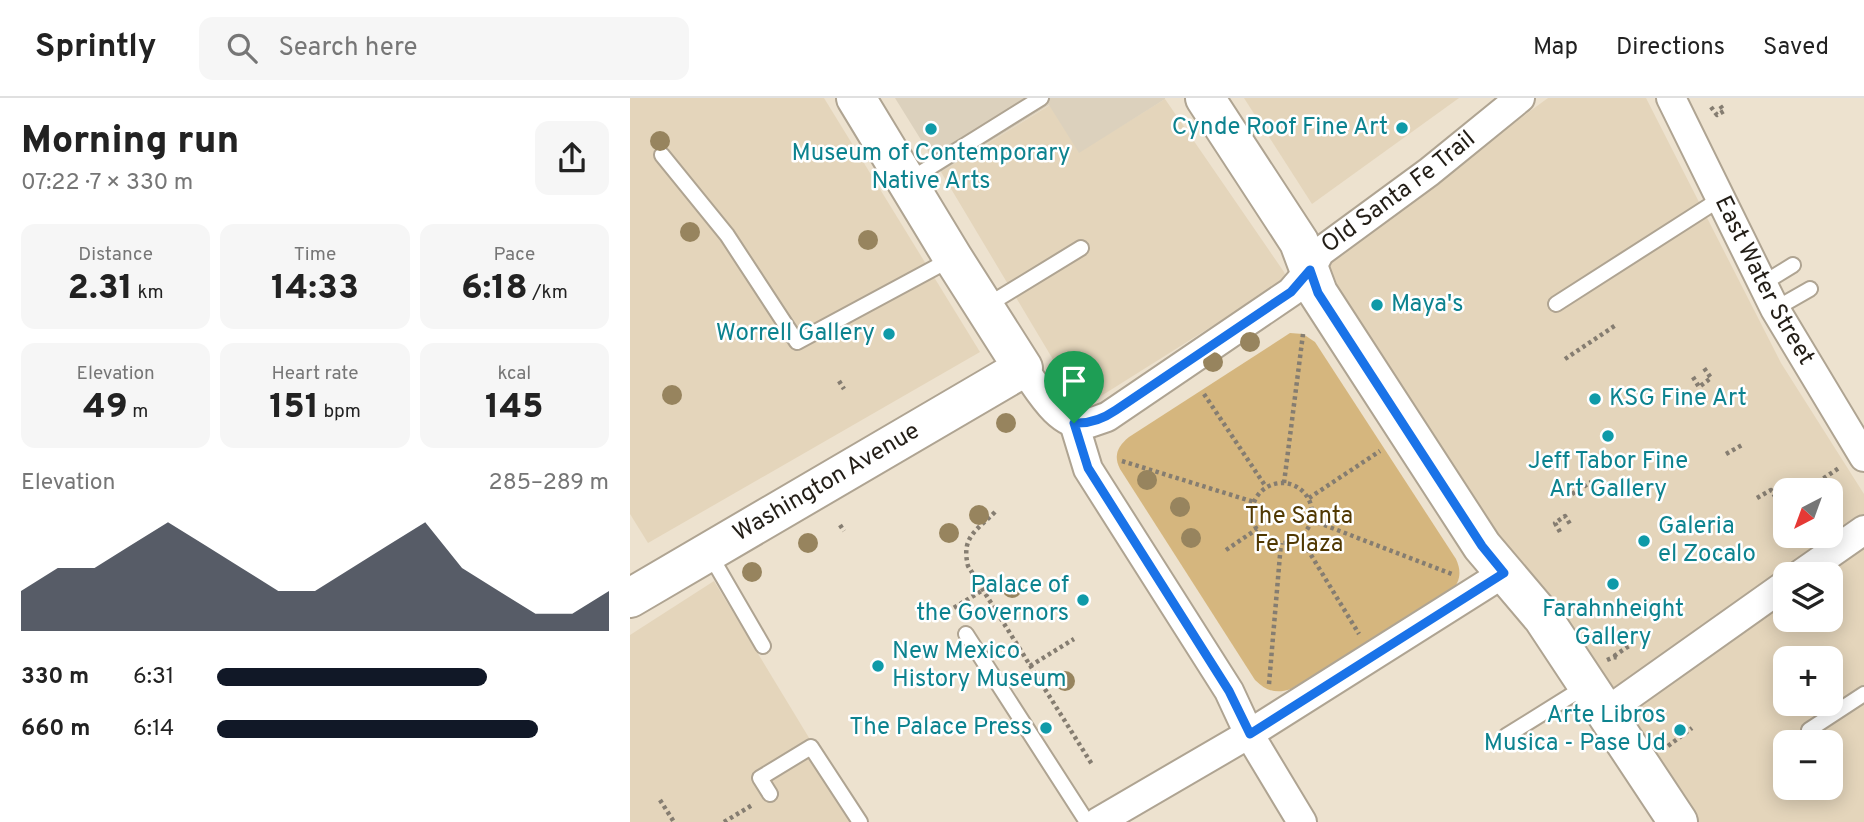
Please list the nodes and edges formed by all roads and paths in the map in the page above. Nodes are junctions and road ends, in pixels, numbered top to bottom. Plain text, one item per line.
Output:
1 (856, 98) edge
2 (1041, 98) edge
3 (1205, 98) edge
4 (1520, 98) edge
5 (1671, 98) edge
6 (1719, 104) dead end
7 (1712, 107) dead end
8 (663, 155) dead end
9 (906, 181) junction
10 (1720, 199) junction
11 (1081, 248) dead end
12 (953, 258) junction
13 (1794, 265) dead end
14 (1310, 270) junction
15 (1811, 289) dead end
16 (1769, 296) junction
17 (1556, 304) dead end
18 (984, 307) junction
19 (1616, 325) dead end
20 (1303, 334) dead end
21 (1565, 359) dead end
22 (1023, 368) junction
23 (1704, 369) dead end
24 (1693, 377) dead end
25 (839, 381) dead end
26 (844, 389) dead end
27 (1204, 394) dead end
28 (1074, 423) junction
29 (1742, 445) dead end
30 (1380, 451) dead end
31 (1726, 454) dead end
32 (1122, 461) dead end
33 (1852, 463) edge
34 (1826, 478) edge
35 (1591, 482) dead end
36 (1284, 483) junction
37 (1266, 488) junction
38 (1773, 493) edge
39 (1572, 494) dead end
40 (1309, 498) junction
41 (1757, 498) dead end
42 (1254, 502) junction
43 (995, 512) dead end
44 (1311, 520) junction
45 (1570, 524) dead end
46 (840, 525) dead end
47 (1257, 529) junction
48 (1864, 530) edge
49 (844, 531) dead end
50 (1560, 531) dead end
51 (1300, 537) junction
52 (1281, 543) junction
53 (1226, 550) dead end
54 (708, 552) junction
55 (1818, 562) edge
56 (1504, 573) junction
57 (1460, 577) dead end
58 (983, 590) junction
59 (632, 591) edge
60 (1773, 592) edge
61 (942, 615) dead end
62 (965, 634) dead end
63 (1360, 634) dead end
64 (1074, 639) dead end
65 (762, 646) dead end
66 (1629, 646) dead end
67 (1614, 657) dead end
68 (1030, 666) junction
69 (1269, 684) dead end
70 (1864, 694) edge
71 (1590, 702) junction
72 (1692, 728) dead end
73 (1809, 730) dead end
74 (1250, 734) junction
75 (1506, 736) dead end
76 (1668, 746) dead end
77 (1093, 766) dead end
78 (770, 794) joint
79 (660, 800) dead end
80 (673, 822) edge
81 (724, 822) edge
82 (860, 822) edge
83 (1087, 822) edge
84 (1098, 822) edge
85 (1303, 822) edge
86 (1678, 822) edge

1 - 9 street
2 - 9 lane
3 - 14 street
4 - 14 street, Old Santa Fe Trail
5 - 10 street, East Water Street
6 - 7 path
8 - 12 lane
9 - 12 street
10 - 16 street, East Water Street
10 - 17 lane
11 - 18 lane
12 - 18 street
13 - 16 lane
14 - 28 street, Old Santa Fe Trail
14 - 56 street
15 - 16 lane
16 - 33 street, East Water Street
18 - 22 street
19 - 21 path
20 - 36 path
22 - 28 street
22 - 54 street, Washington Avenue
23 - 24 path
25 - 26 path
27 - 37 path
28 - 74 street
29 - 31 path
30 - 40 path
32 - 42 path
33 - 34 path
35 - 39 path
36 - 37 path
36 - 40 path
37 - 42 path
38 - 41 path
40 - 44 path
42 - 47 path
43 - 58 path
44 - 51 path
44 - 57 path
45 - 50 path
46 - 49 path
47 - 52 path
47 - 53 path
48 - 55 street
51 - 52 path
51 - 63 path
52 - 69 path
54 - 59 street, Washington Avenue
54 - 65 lane
56 - 71 street
56 - 74 street
58 - 61 path
58 - 68 path
60 - 71 street
62 - 83 lane
64 - 68 path
66 - 67 path
68 - 77 path
70 - 73 lane
71 - 75 lane
71 - 86 street
72 - 76 path
74 - 84 street
74 - 85 street
78 - 81 path
78 - 82 lane
79 - 80 path

